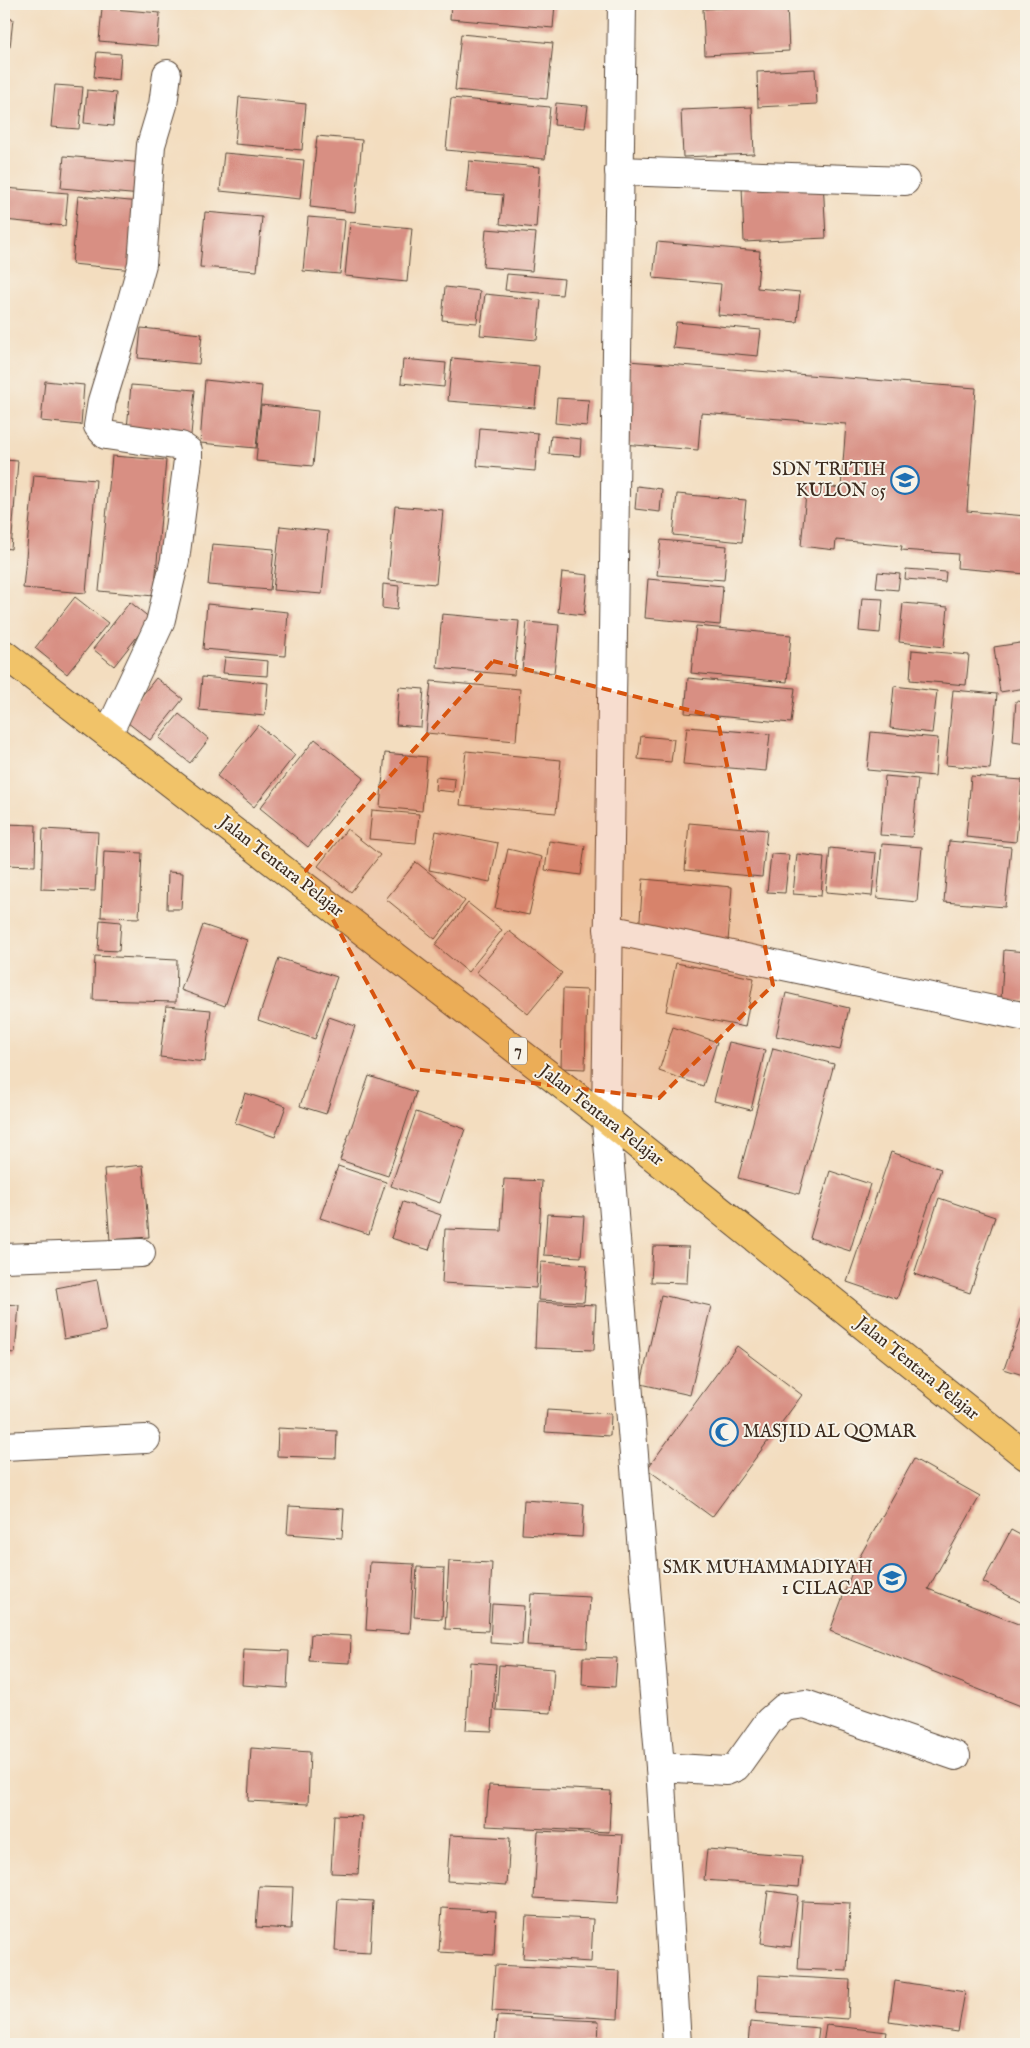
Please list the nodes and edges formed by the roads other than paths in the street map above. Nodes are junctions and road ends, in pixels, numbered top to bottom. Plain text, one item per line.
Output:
1 (622, 4) edge
2 (167, 74) dead end
3 (619, 170) junction
4 (905, 181) dead end
5 (4, 654) edge
6 (108, 734) junction
7 (608, 929) junction
8 (1026, 1017) edge
9 (606, 1119) junction
10 (142, 1253) dead end
11 (4, 1258) edge
12 (146, 1439) dead end
13 (4, 1446) edge
14 (1026, 1456) edge
15 (956, 1756) dead end
16 (660, 1767) junction
17 (677, 2044) edge

1 - 3 street
2 - 6 street
3 - 4 street
3 - 7 street
5 - 6 highway, Jalan Tentara Pelajar / 7
6 - 9 highway, Jalan Tentara Pelajar / 7
7 - 8 street
7 - 9 street
9 - 14 highway, Jalan Tentara Pelajar / 7
9 - 16 street
10 - 11 street
12 - 13 street
15 - 16 street
16 - 17 street

